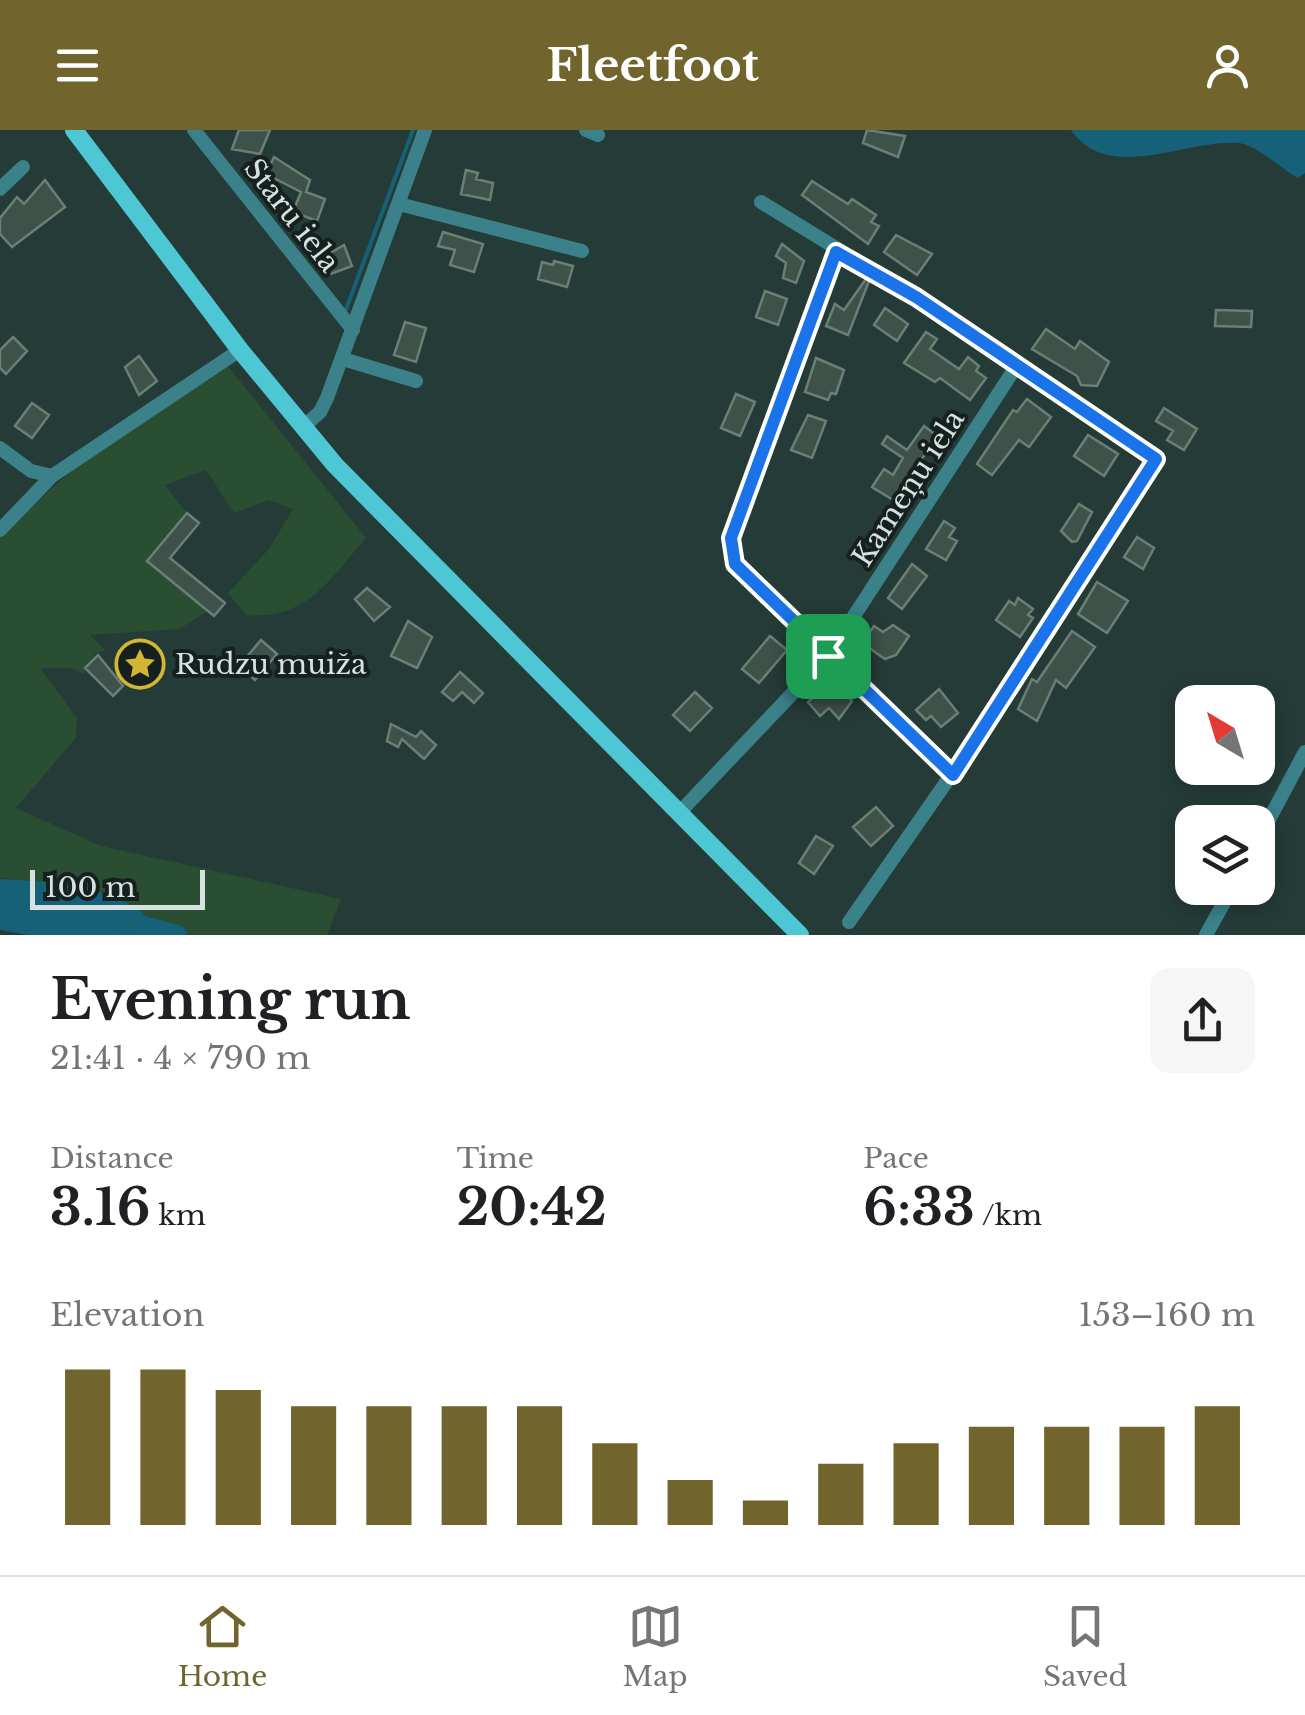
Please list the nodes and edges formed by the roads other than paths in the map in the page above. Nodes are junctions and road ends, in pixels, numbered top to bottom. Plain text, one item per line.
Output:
1 (74, 130) edge
2 (194, 130) edge
3 (425, 130) edge
4 (23, 167) dead end
5 (0, 189) edge
6 (761, 202) dead end
7 (399, 204) junction
8 (582, 252) dead end
9 (836, 252) junction
10 (353, 330) junction
11 (240, 350) junction
12 (343, 359) junction
13 (1017, 364) junction
14 (416, 381) dead end
15 (303, 427) junction
16 (0, 448) edge
17 (52, 476) junction
18 (0, 530) edge
19 (828, 656) junction
20 (1305, 752) edge
21 (953, 775) junction
22 (1275, 808) edge
23 (678, 814) junction
24 (1223, 905) edge
25 (848, 922) dead end
26 (800, 935) edge
27 (1206, 935) edge

1 - 11 main road
2 - 10 street, Staru iela
3 - 7 street
4 - 5 street
6 - 9 street
7 - 8 street
7 - 10 street
9 - 13 street
9 - 19 street
10 - 12 street
11 - 15 main road
11 - 17 street
12 - 14 street
12 - 15 street
13 - 19 street, Kameņu iela
13 - 21 street
15 - 23 main road
16 - 17 street
17 - 18 street
19 - 21 street
19 - 23 street, Kameņu iela
20 - 22 street
21 - 25 street
23 - 26 main road
24 - 27 street

